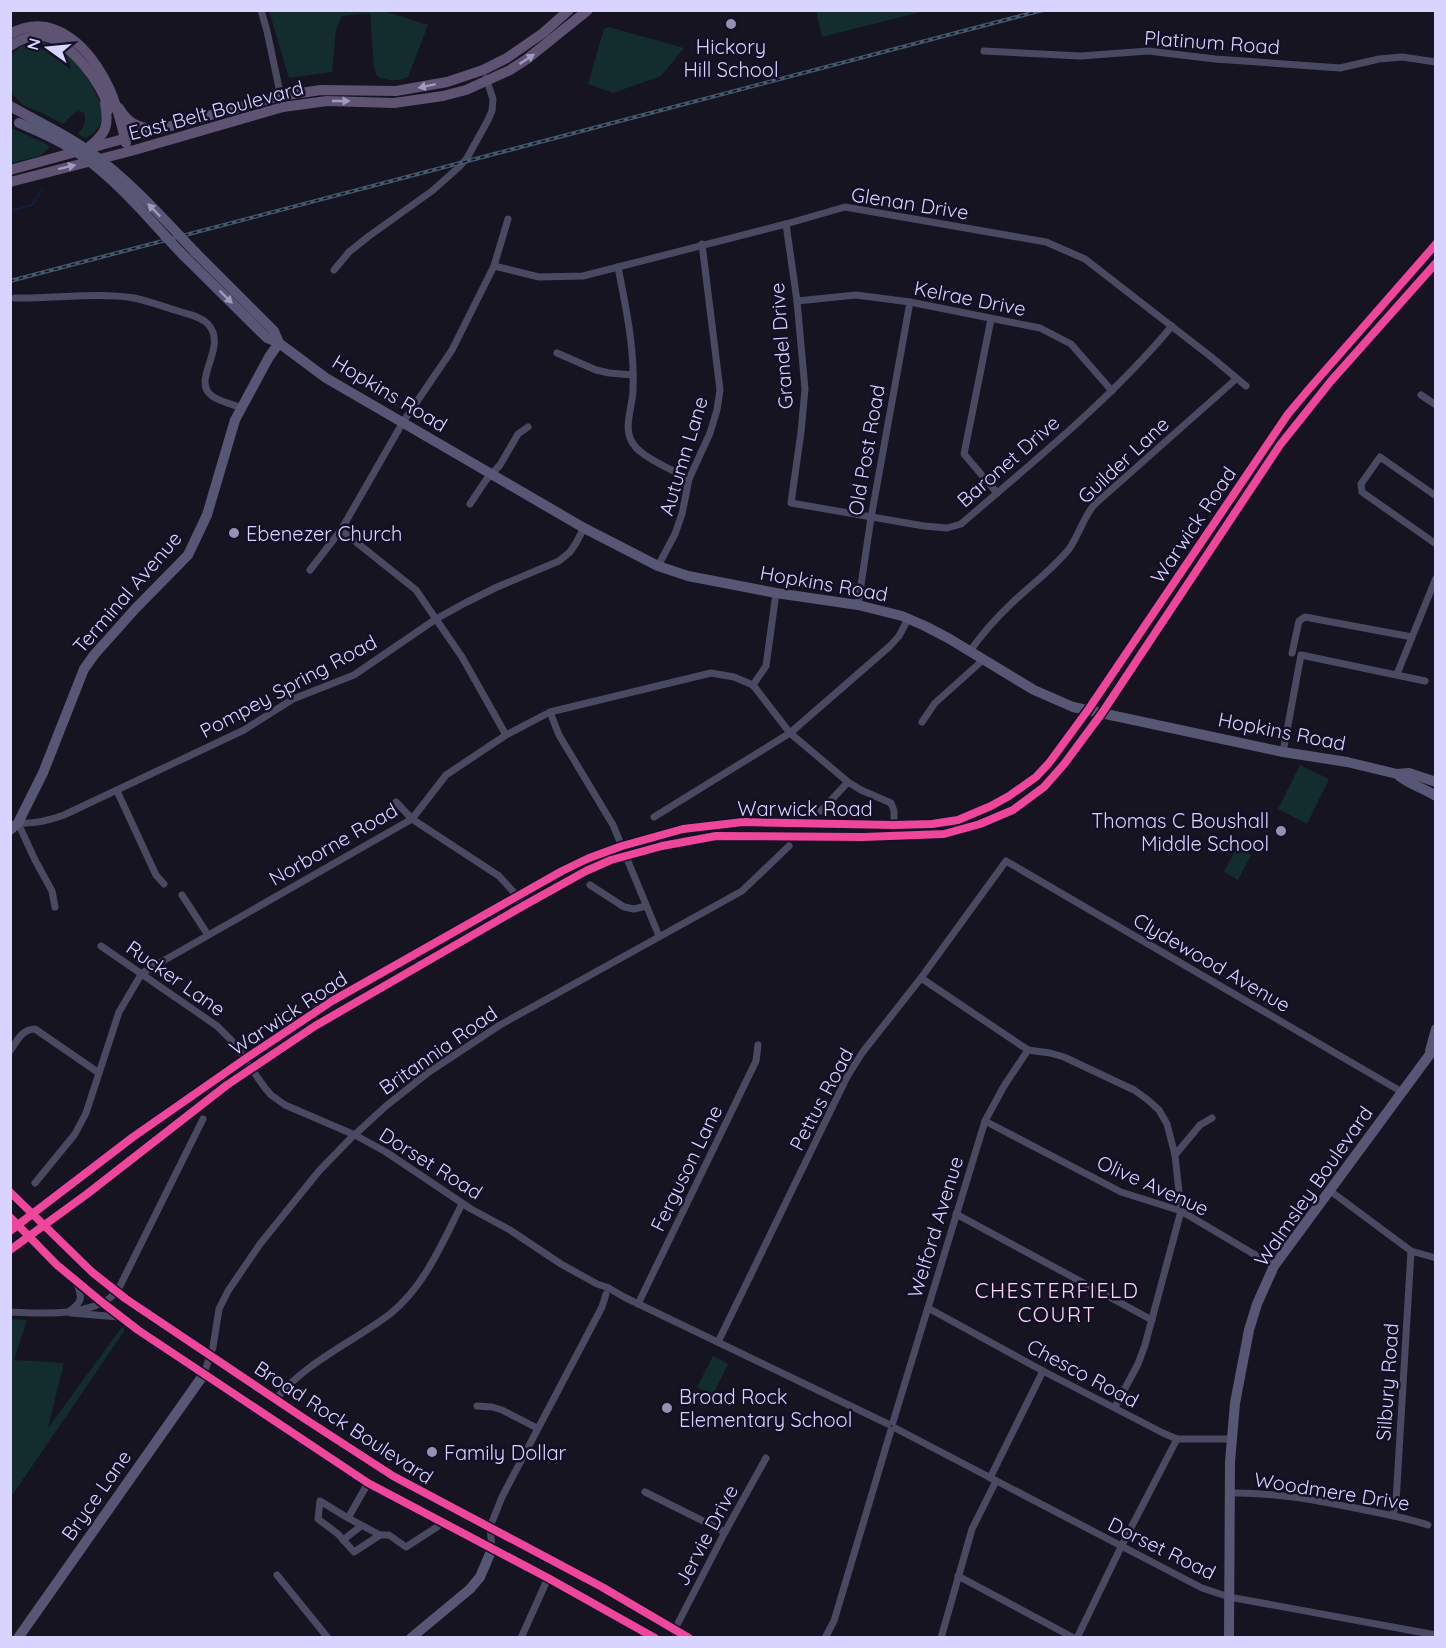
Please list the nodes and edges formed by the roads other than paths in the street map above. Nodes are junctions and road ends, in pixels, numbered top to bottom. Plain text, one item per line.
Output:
1 (261, 10) edge
2 (588, 10) edge
3 (566, 11) edge
4 (10, 34) edge
5 (10, 46) edge
6 (984, 51) dead end
7 (1436, 62) edge
8 (485, 76) junction
9 (108, 96) junction
10 (280, 96) junction
11 (10, 106) edge
12 (283, 107) junction
13 (10, 110) edge
14 (30, 117) junction
15 (15, 122) edge
16 (158, 129) junction
17 (122, 140) junction
18 (85, 150) junction
19 (128, 152) junction
20 (10, 170) edge
21 (10, 182) edge
22 (508, 219) dead end
23 (786, 224) junction
24 (702, 244) junction
25 (1436, 244) edge
26 (1436, 263) edge
27 (494, 266) junction
28 (618, 267) junction
29 (334, 270) dead end
30 (15, 298) dead end
31 (797, 301) junction
32 (910, 302) junction
33 (991, 319) junction
34 (1172, 326) junction
35 (279, 343) junction
36 (557, 353) dead end
37 (633, 375) junction
38 (1236, 379) junction
39 (1246, 386) dead end
40 (1112, 391) junction
41 (1421, 395) dead end
42 (1436, 405) edge
43 (242, 408) junction
44 (403, 422) junction
45 (528, 427) dead end
46 (492, 474) junction
47 (689, 479) junction
48 (997, 493) junction
49 (1436, 496) edge
50 (791, 503) joint
51 (470, 504) dead end
52 (871, 518) junction
53 (584, 528) junction
54 (341, 530) junction
55 (1436, 544) edge
56 (658, 566) junction
57 (310, 570) dead end
58 (1436, 578) edge
59 (776, 593) junction
60 (858, 605) junction
61 (436, 619) junction
62 (908, 619) junction
63 (1412, 637) junction
64 (970, 651) junction
65 (1292, 653) dead end
66 (983, 660) junction
67 (1397, 674) junction
68 (1425, 681) dead end
69 (753, 685) junction
70 (1088, 710) junction
71 (550, 712) junction
72 (1102, 713) junction
73 (922, 722) dead end
74 (790, 733) junction
75 (506, 735) junction
76 (1283, 752) junction
77 (1397, 774) junction
78 (848, 782) junction
79 (1436, 782) edge
80 (117, 790) junction
81 (1436, 796) edge
82 (396, 802) dead end
83 (820, 811) dead end
84 (654, 817) dead end
85 (412, 819) junction
86 (14, 826) edge
87 (894, 830) junction
88 (789, 846) dead end
89 (624, 851) junction
90 (1006, 861) joint
91 (164, 884) dead end
92 (590, 885) dead end
93 (182, 895) dead end
94 (520, 901) junction
95 (646, 906) junction
96 (55, 907) dead end
97 (208, 935) junction
98 (659, 936) junction
99 (101, 946) dead end
100 (142, 973) junction
101 (921, 978) junction
102 (1436, 1029) edge
103 (758, 1045) dead end
104 (1028, 1050) junction
105 (10, 1051) edge
106 (1434, 1051) edge
107 (248, 1064) junction
108 (99, 1073) junction
109 (1402, 1092) junction
110 (1212, 1118) dead end
111 (203, 1119) dead end
112 (985, 1121) junction
113 (355, 1135) junction
114 (1174, 1155) junction
115 (35, 1183) dead end
116 (1329, 1190) junction
117 (10, 1191) edge
118 (462, 1204) junction
119 (1181, 1211) junction
120 (32, 1214) junction
121 (956, 1215) junction
122 (13, 1224) edge
123 (44, 1226) junction
124 (30, 1236) junction
125 (10, 1250) edge
126 (1411, 1251) junction
127 (1436, 1258) edge
128 (1274, 1266) junction
129 (76, 1281) junction
130 (117, 1292) junction
131 (609, 1292) junction
132 (103, 1303) junction
133 (638, 1304) junction
134 (928, 1308) junction
135 (10, 1312) edge
136 (68, 1312) junction
137 (122, 1318) junction
138 (1152, 1320) junction
139 (718, 1342) junction
140 (210, 1356) junction
141 (1043, 1371) junction
142 (204, 1374) junction
143 (276, 1399) junction
144 (477, 1406) dead end
145 (1115, 1407) junction
146 (892, 1426) junction
147 (537, 1428) junction
148 (1177, 1439) junction
149 (1231, 1439) junction
150 (766, 1458) dead end
151 (993, 1479) junction
152 (368, 1483) junction
153 (645, 1492) dead end
154 (1230, 1493) junction
155 (1393, 1515) junction
156 (348, 1518) junction
157 (441, 1522) junction
158 (1428, 1525) dead end
159 (361, 1526) junction
160 (490, 1527) junction
161 (725, 1532) junction
162 (380, 1535) junction
163 (343, 1540) junction
164 (1121, 1547) junction
165 (492, 1549) junction
166 (277, 1575) dead end
167 (958, 1576) junction
168 (548, 1578) junction
169 (1229, 1597) junction
170 (675, 1629) junction
171 (1436, 1635) edge
172 (18, 1638) edge
173 (328, 1638) edge
174 (411, 1638) edge
175 (521, 1638) edge
176 (654, 1638) edge
177 (689, 1638) edge
178 (825, 1638) edge
179 (940, 1638) edge
180 (1076, 1638) edge
181 (1229, 1638) edge

1 - 10 street
8 -> 2 main road, East Belt Boulevard
3 - 8 main road, East Belt Boulevard
4 - 9 main road
5 - 9 main road
6 - 7 street, Platinum Road
8 -> 10 main road, East Belt Boulevard
12 -> 8 main road, East Belt Boulevard
8 - 29 street
9 - 16 main road
9 - 17 main road
9 - 18 main road
10 - 12 street
10 - 16 main road, East Belt Boulevard
11 - 14 main road
12 - 19 main road, East Belt Boulevard
13 - 14 main road, Hopkins Road
35 -> 14 main road, Hopkins Road, bridge
15 -> 35 main road, Hopkins Road, bridge
16 - 17 main road, East Belt Boulevard
17 - 18 main road, East Belt Boulevard
17 - 19 main road
18 - 20 main road, East Belt Boulevard
21 -> 19 main road, East Belt Boulevard
22 - 27 street
23 - 24 street, Glenan Drive
23 - 31 street, Grandel Drive
23 - 34 street, Glenan Drive
24 - 28 street, Glenan Drive
24 - 47 street, Autumn Lane
25 - 70 main road, Warwick Road
26 - 72 main road, Warwick Road
27 - 28 street, Glenan Drive
27 - 44 street
28 - 37 street
30 - 43 street
31 - 32 street, Kelrae Drive
31 - 50 street, Grandel Drive
32 - 33 street, Kelrae Drive
32 - 52 street, Old Post Road
33 - 40 street, Kelrae Drive
33 - 48 street
34 - 38 street, Glenan Drive
34 - 40 street, Baronet Drive
35 - 43 main road, Terminal Avenue
35 - 44 main road, Hopkins Road
36 - 37 street
37 - 47 street
38 - 39 street, Glenan Drive
38 - 64 street, Guilder Lane
40 - 48 street, Baronet Drive
41 - 42 street
43 - 86 main road, Terminal Avenue
44 - 46 main road, Hopkins Road
44 - 54 street
45 - 46 street
46 - 51 street
46 - 53 main road, Hopkins Road
47 - 56 street, Autumn Lane
48 - 52 street, Baronet Drive
49 - 55 street
50 - 52 street, Baronet Drive
52 - 60 street, Old Post Road
53 - 56 main road, Hopkins Road
53 - 61 street, Pompey Spring Road
54 - 57 street
54 - 61 street
56 - 59 main road, Hopkins Road
58 - 63 street
59 - 60 main road, Hopkins Road
59 - 69 street
60 - 62 main road, Hopkins Road
61 - 75 street
61 - 80 street, Pompey Spring Road
62 - 64 main road, Hopkins Road
62 - 74 street
63 - 65 street
63 - 67 street
64 - 66 main road, Hopkins Road
66 - 70 main road, Hopkins Road
66 - 73 street
67 - 68 street
67 - 76 street
69 - 71 street, Norborne Road
69 - 74 street
70 - 72 main road, Hopkins Road
70 - 87 main road, Warwick Road
71 - 75 street, Norborne Road
71 - 89 street
72 - 76 main road, Hopkins Road
72 - 87 main road, Warwick Road
74 - 78 street
74 - 84 street
75 - 85 street, Norborne Road
76 - 77 main road, Hopkins Road
77 - 79 main road, Hopkins Road
77 - 81 main road, Hopkins Road
78 - 83 street
78 - 87 street
80 - 86 street, Pompey Spring Road
80 - 91 street
82 - 85 street
85 - 94 street
85 - 97 street, Norborne Road
86 - 96 street
87 - 89 main road, Warwick Road
88 - 98 street, Britannia Road
89 - 94 main road, Warwick Road
89 - 95 street
90 - 101 street, Pettus Road
90 - 109 street, Clydewood Avenue
92 - 95 street
93 - 97 street
94 - 107 main road, Warwick Road
95 - 98 street
97 - 100 street, Norborne Road
98 - 113 street, Britannia Road
99 - 100 street, Rucker Lane
100 - 107 street, Rucker Lane
100 - 108 street, Norborne Road
101 - 104 street
101 - 139 street, Pettus Road
102 - 106 main road, Walmsley Boulevard
103 - 133 street, Ferguson Lane
104 - 112 street, Welford Avenue
104 - 114 street
105 - 108 street
106 - 109 main road, Walmsley Boulevard
107 - 113 street, Dorset Road
107 - 120 main road, Warwick Road
107 - 123 main road, Warwick Road
108 - 115 street, Norborne Road
109 - 116 main road, Walmsley Boulevard
110 - 114 street
111 - 130 street
112 - 119 street, Olive Avenue
112 - 121 street, Welford Avenue
113 - 118 street, Dorset Road
113 - 140 street, Britannia Road
114 - 119 street
116 - 126 street
116 - 128 main road, Walmsley Boulevard
117 - 120 main road, Broad Rock Boulevard
118 - 131 street, Dorset Road
118 - 143 street
119 - 128 street, Olive Avenue
119 - 138 street
120 - 122 main road, Warwick Road
120 - 123 main road, Broad Rock Boulevard
121 - 134 street, Welford Avenue
121 - 138 street
122 - 124 main road, Broad Rock Boulevard
123 - 124 main road, Warwick Road
123 - 130 main road, Broad Rock Boulevard
124 - 125 main road, Warwick Road
124 - 129 main road, Broad Rock Boulevard
126 - 127 street
126 - 155 street, Silbury Road
128 - 149 main road, Walmsley Boulevard
129 - 132 main road, Broad Rock Boulevard
129 - 136 street
130 - 132 street
130 - 140 main road, Broad Rock Boulevard
131 - 133 street, Dorset Road
131 - 147 street
132 - 136 street
132 - 137 main road, Broad Rock Boulevard
133 - 139 street, Dorset Road
134 - 141 street, Chesco Road
134 - 146 street, Welford Avenue
135 - 136 street
136 - 137 street
137 - 142 main road, Broad Rock Boulevard
138 - 145 street
139 - 146 street, Dorset Road
140 - 142 street, Britannia Road
140 - 143 main road, Broad Rock Boulevard
141 - 145 street, Chesco Road
141 - 151 street
142 - 152 main road, Broad Rock Boulevard
142 - 172 main road, Bryce Lane
143 - 160 main road, Broad Rock Boulevard
144 - 147 street
145 - 148 street, Chesco Road
146 - 151 street, Dorset Road
146 - 178 street, Welford Avenue
147 - 160 street
148 - 149 street, Chesco Road
148 - 164 street
149 - 154 main road, Walmsley Boulevard
150 - 161 street, Jervie Drive
151 - 164 street, Dorset Road
151 - 167 street
152 - 156 street
152 - 157 main road, Broad Rock Boulevard
153 - 161 street
154 - 155 street, Woodmere Drive
154 - 169 main road, Walmsley Boulevard
155 - 158 street, Woodmere Drive
156 - 159 street
156 - 163 street
157 - 162 street
157 - 165 main road, Broad Rock Boulevard
159 - 162 street
159 - 163 street
160 - 165 street
160 - 170 main road, Broad Rock Boulevard
161 - 170 street, Jervie Drive
162 - 163 street
164 - 169 street, Dorset Road
164 - 180 street
165 - 168 main road, Broad Rock Boulevard
165 - 174 main road
166 - 173 street
167 - 179 street
167 - 180 street
168 - 175 street
168 - 176 main road, Broad Rock Boulevard
169 - 171 street, Dorset Road
169 - 181 main road, Walmsley Boulevard
170 - 177 main road, Broad Rock Boulevard

